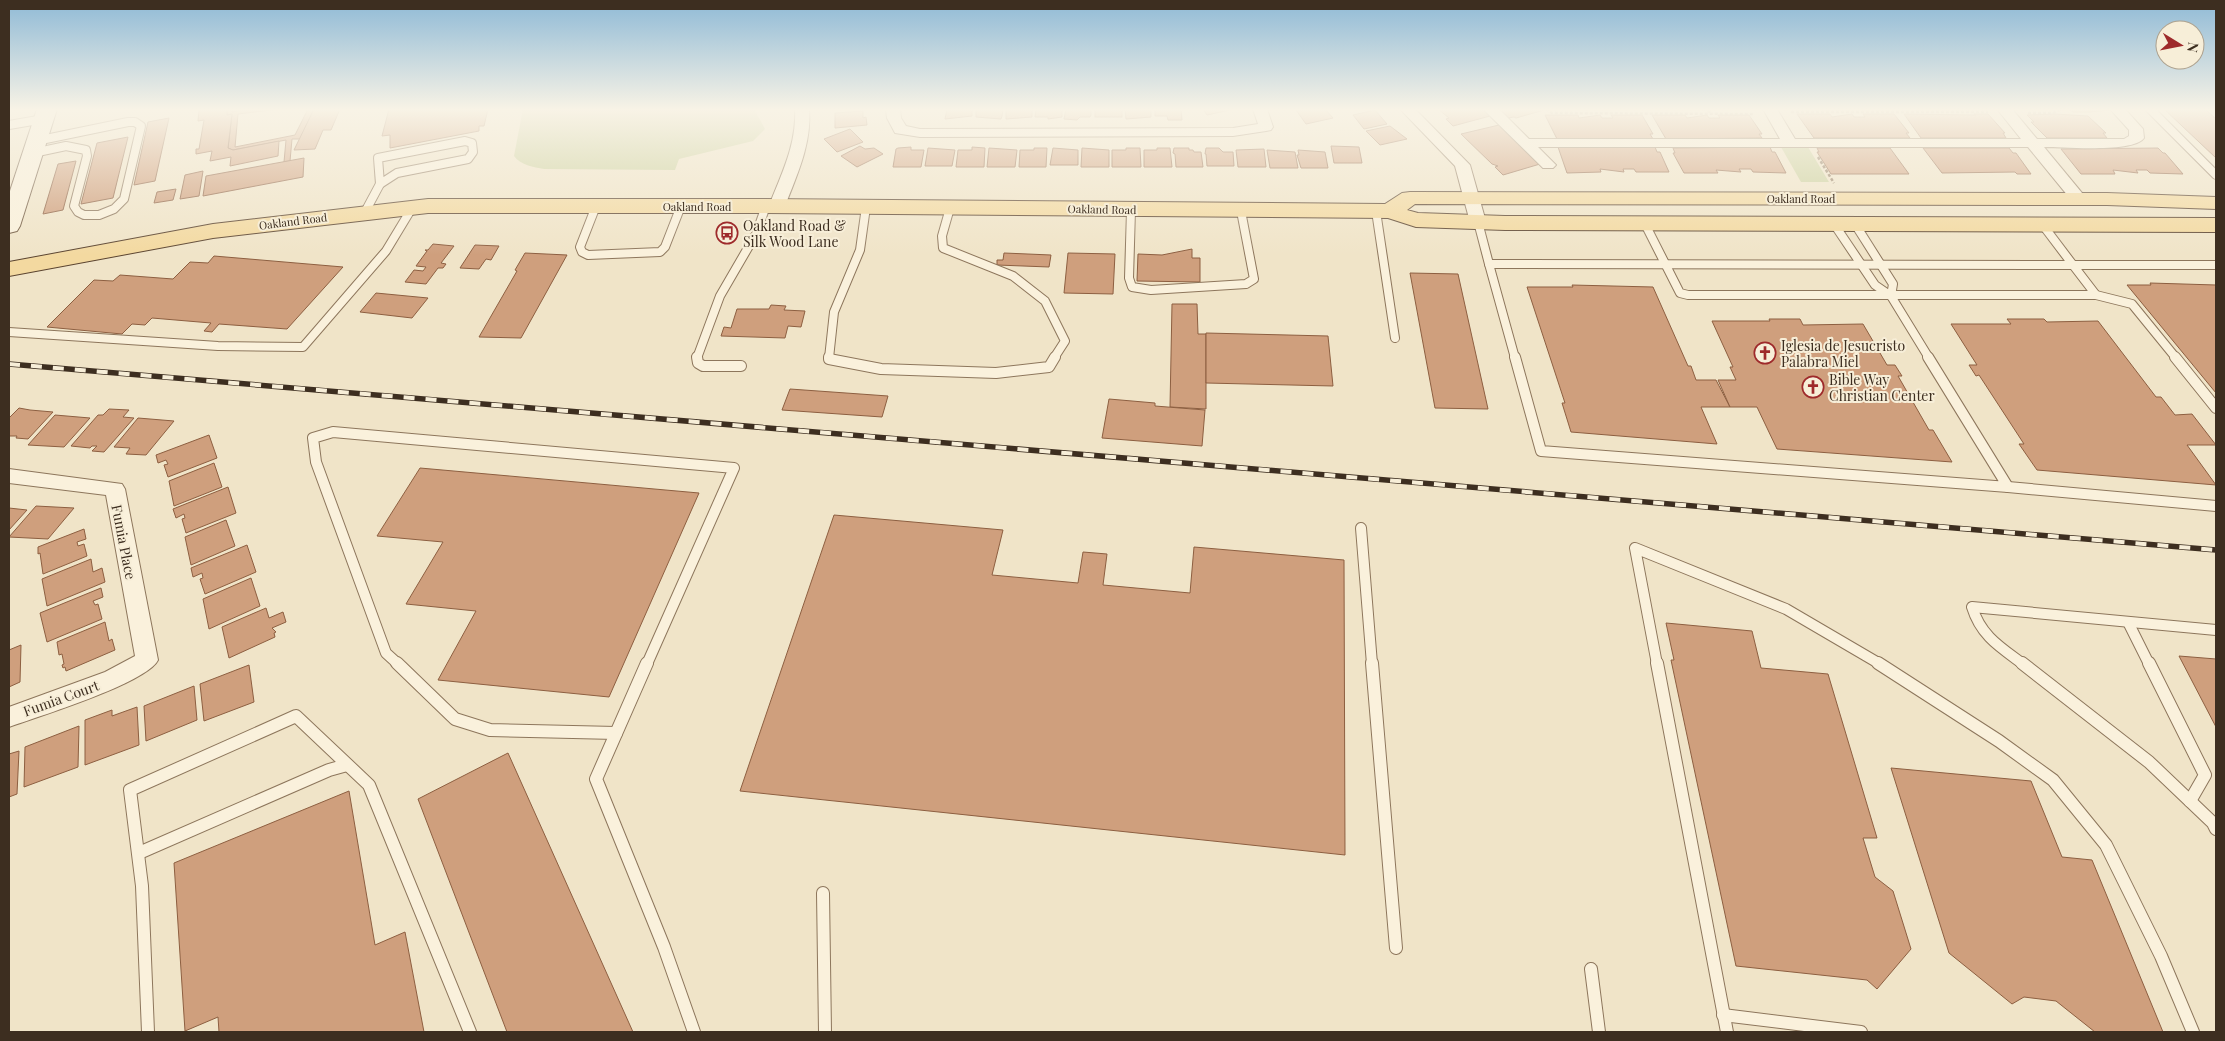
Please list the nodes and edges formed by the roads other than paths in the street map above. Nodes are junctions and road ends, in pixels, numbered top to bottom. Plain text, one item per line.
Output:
1 (30, 158) edge
2 (87, 158) edge
3 (134, 158) edge
4 (380, 158) edge
5 (469, 158) edge
6 (793, 158) edge
7 (1455, 158) edge
8 (1541, 158) edge
9 (2044, 158) edge
10 (2199, 158) edge
11 (1548, 165) dead end
12 (2216, 175) edge
13 (380, 184) junction
14 (1471, 198) junction
15 (2079, 199) junction
16 (2216, 203) edge
17 (596, 206) junction
18 (681, 206) junction
19 (772, 206) junction
20 (866, 207) junction
21 (412, 208) junction
22 (950, 208) junction
23 (1131, 210) junction
24 (1241, 211) junction
25 (1383, 211) junction
26 (364, 212) junction
27 (9, 222) edge
28 (1478, 222) junction
29 (1645, 224) junction
30 (1844, 224) junction
31 (2042, 224) junction
32 (2216, 225) edge
33 (1489, 264) junction
34 (1664, 265) junction
35 (2072, 265) junction
36 (2216, 265) edge
37 (1862, 266) junction
38 (1883, 266) junction
39 (9, 269) edge
40 (1891, 296) junction
41 (2096, 296) junction
42 (9, 332) edge
43 (1395, 338) dead end
44 (741, 366) dead end
45 (2216, 408) edge
46 (9, 476) edge
47 (2008, 487) junction
48 (2216, 506) edge
49 (1361, 528) dead end
50 (2128, 622) junction
51 (2216, 630) edge
52 (113, 679) joint
53 (9, 717) edge
54 (616, 733) junction
55 (347, 765) junction
56 (2190, 801) junction
57 (2216, 829) edge
58 (138, 853) junction
59 (823, 893) dead end
60 (1396, 948) dead end
61 (1591, 969) dead end
62 (1724, 1015) junction
63 (148, 1032) edge
64 (470, 1032) edge
65 (694, 1032) edge
66 (824, 1032) edge
67 (1599, 1032) edge
68 (1727, 1032) edge
69 (1861, 1032) edge
70 (2193, 1032) edge

1 - 27 street
2 - 3 lane
4 - 13 lane
5 - 13 lane
6 - 19 street
7 - 14 street
8 - 11 street
9 - 15 street
10 - 12 lane
13 - 26 lane
14 - 15 main road, Oakland Road
14 - 25 main road, Oakland Road
14 - 28 street
15 - 16 main road, Oakland Road
17 - 18 main road, Oakland Road
17 - 18 lane
17 - 21 main road, Oakland Road
18 - 19 main road, Oakland Road
19 - 20 main road, Oakland Road
19 - 44 lane
20 - 22 main road, Oakland Road
20 - 22 lane
21 - 26 main road, Oakland Road
21 - 42 lane
22 - 23 main road, Oakland Road
23 - 24 main road, Oakland Road
23 - 24 lane
24 - 25 main road, Oakland Road
25 - 28 main road, Oakland Road
25 - 43 lane
26 - 39 main road, Oakland Road
28 - 29 main road, Oakland Road
28 - 33 lane
29 - 30 main road, Oakland Road
29 - 34 lane
30 - 31 main road, Oakland Road
30 - 37 lane
30 - 38 lane
31 - 32 main road, Oakland Road
31 - 35 lane
33 - 34 lane
33 - 47 lane
34 - 37 lane
34 - 40 lane
35 - 36 lane
35 - 38 lane
35 - 41 lane
37 - 38 lane
37 - 40 lane
38 - 40 lane
40 - 41 lane
40 - 47 lane
41 - 45 lane
46 - 52 street, Fumia Place
47 - 48 lane
49 - 60 lane
50 - 51 lane
50 - 56 lane
50 - 56 lane
52 - 53 street, Fumia Court
54 - 54 lane
54 - 65 lane
55 - 58 lane
55 - 58 lane
55 - 64 lane
56 - 57 lane
58 - 63 lane
59 - 66 lane
61 - 67 lane
62 - 68 lane
62 - 69 lane
62 - 70 lane

